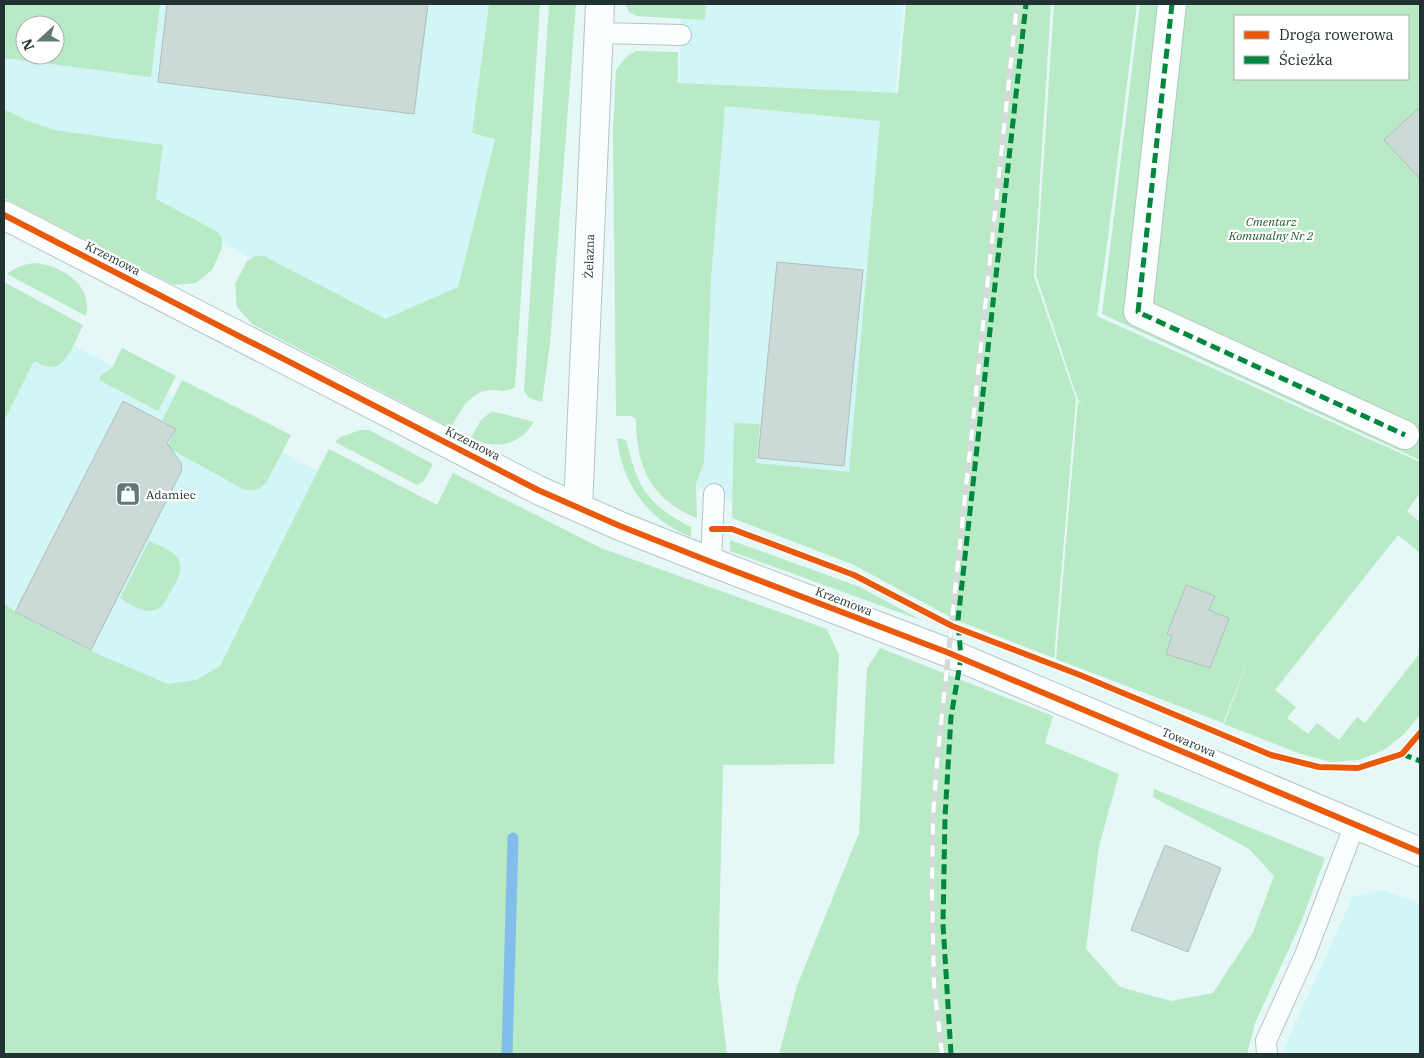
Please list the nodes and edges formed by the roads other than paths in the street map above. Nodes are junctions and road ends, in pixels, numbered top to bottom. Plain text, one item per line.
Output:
1 (600, 4) edge
2 (1172, 4) edge
3 (599, 33) junction
4 (681, 35) dead end
5 (4, 215) edge
6 (1405, 435) dead end
7 (714, 494) dead end
8 (578, 508) junction
9 (711, 562) junction
10 (949, 653) joint
11 (1355, 824) junction
12 (1418, 844) edge
13 (1268, 1054) edge

1 - 3 street, Żelazna
2 - 6 street
3 - 4 lane
3 - 8 street, Żelazna
5 - 8 street, Krzemowa
7 - 9 lane
8 - 9 street, Krzemowa
9 - 10 street, Krzemowa
10 - 11 street, Towarowa
11 - 12 street, Towarowa
11 - 13 lane

